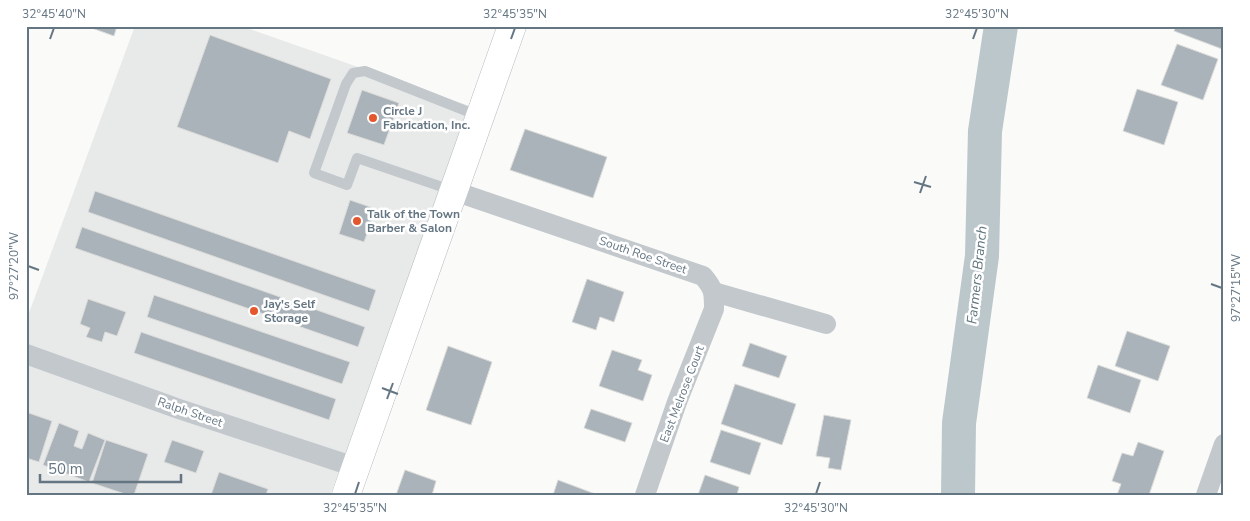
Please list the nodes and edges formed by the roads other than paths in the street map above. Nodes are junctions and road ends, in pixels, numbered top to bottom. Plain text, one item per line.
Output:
1 (512, 26) edge
2 (480, 116) junction
3 (454, 190) junction
4 (714, 292) junction
5 (826, 324) dead end
6 (26, 354) edge
7 (1224, 444) edge
8 (355, 467) junction
9 (346, 495) edge
10 (645, 495) edge
11 (1206, 495) edge

1 - 2 main road
2 - 3 main road
2 - 3 lane
3 - 4 street, South Roe Street
3 - 8 main road
4 - 5 street
4 - 10 street, East Melrose Court
6 - 8 street, Ralph Street
7 - 11 street
8 - 9 main road

